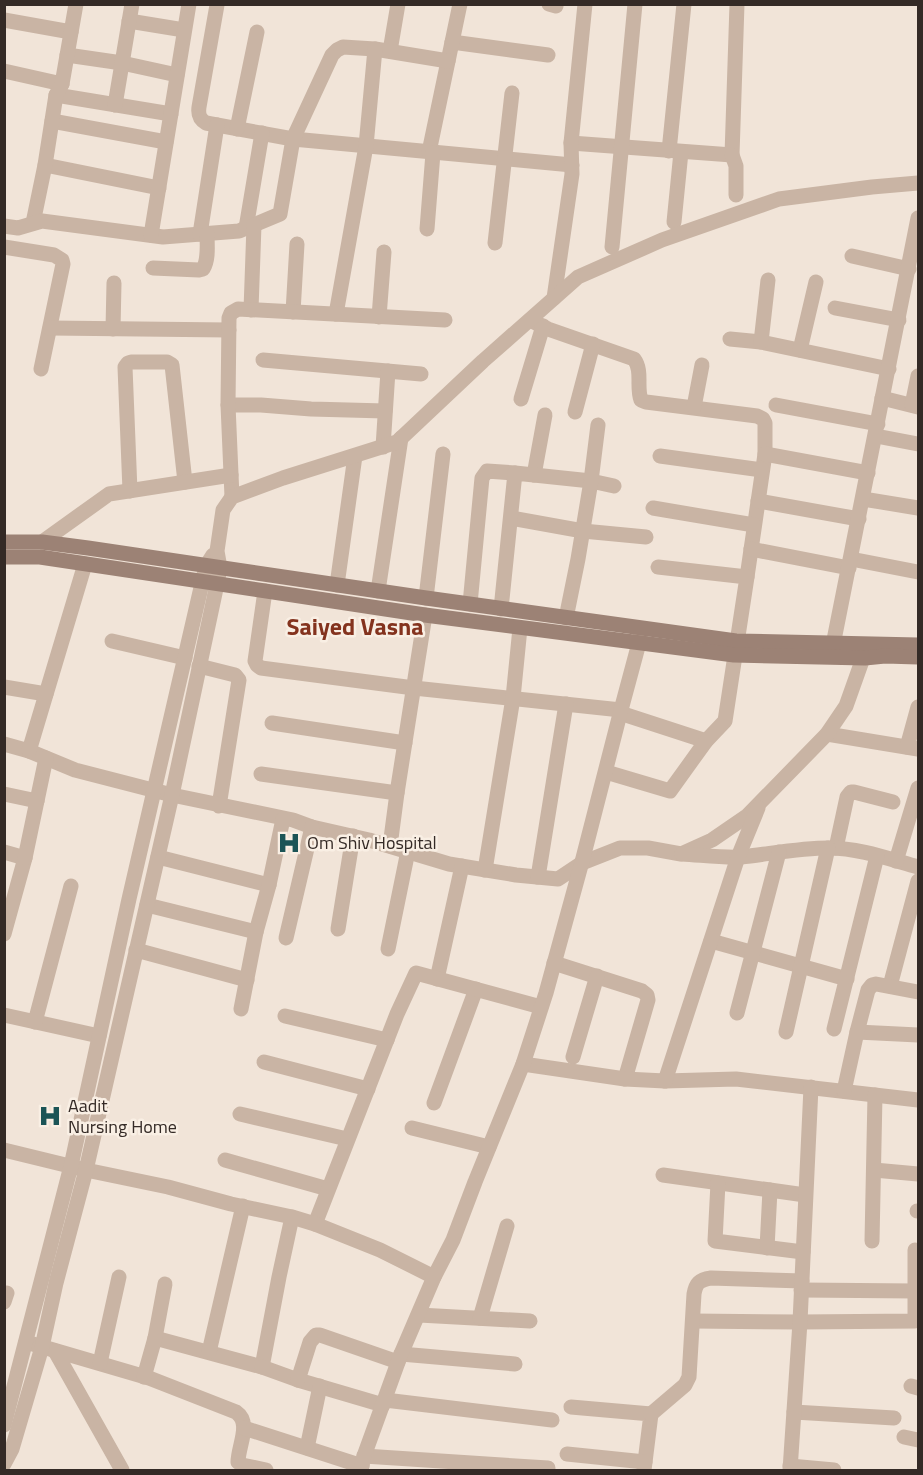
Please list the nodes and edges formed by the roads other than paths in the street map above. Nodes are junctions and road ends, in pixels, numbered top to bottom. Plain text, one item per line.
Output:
1 (76, 4) edge
2 (132, 4) edge
3 (189, 4) edge
4 (399, 4) edge
5 (460, 4) edge
6 (585, 4) edge
7 (635, 4) edge
8 (684, 4) edge
9 (737, 4) edge
10 (217, 5) edge
11 (4, 20) edge
12 (129, 21) junction
13 (184, 30) junction
14 (71, 32) junction
15 (257, 33) dead end
16 (452, 42) junction
17 (383, 50) junction
18 (67, 55) junction
19 (548, 55) dead end
20 (448, 61) junction
21 (122, 63) junction
22 (4, 71) edge
23 (177, 75) junction
24 (59, 89) junction
25 (512, 93) dead end
26 (115, 105) junction
27 (171, 114) junction
28 (52, 121) junction
29 (217, 126) junction
30 (237, 129) junction
31 (262, 134) junction
32 (293, 139) junction
33 (166, 142) junction
34 (571, 143) junction
35 (366, 146) junction
36 (621, 146) junction
37 (675, 151) junction
38 (431, 153) junction
39 (732, 155) junction
40 (504, 160) junction
41 (45, 165) junction
42 (572, 165) junction
43 (918, 183) edge
44 (159, 188) junction
45 (736, 195) dead end
46 (918, 218) edge
47 (674, 222) dead end
48 (33, 223) junction
49 (4, 226) edge
50 (250, 226) junction
51 (427, 229) dead end
52 (203, 234) junction
53 (151, 235) junction
54 (495, 243) dead end
55 (916, 243) edge
56 (297, 244) dead end
57 (612, 246) dead end
58 (4, 247) edge
59 (384, 252) dead end
60 (852, 256) dead end
61 (153, 268) dead end
62 (909, 269) junction
63 (768, 280) dead end
64 (816, 282) dead end
65 (114, 283) dead end
66 (554, 298) junction
67 (835, 308) dead end
68 (251, 310) junction
69 (293, 312) junction
70 (336, 314) junction
71 (379, 316) junction
72 (445, 320) dead end
73 (899, 320) junction
74 (537, 323) junction
75 (50, 328) junction
76 (113, 329) junction
77 (229, 330) junction
78 (730, 339) dead end
79 (760, 342) junction
80 (593, 344) junction
81 (800, 350) junction
82 (263, 360) dead end
83 (702, 365) dead end
84 (41, 369) dead end
85 (889, 369) junction
86 (388, 371) junction
87 (421, 374) dead end
88 (918, 376) edge
89 (882, 398) junction
90 (522, 399) dead end
91 (228, 405) junction
92 (776, 405) dead end
93 (915, 406) edge
94 (694, 407) junction
95 (385, 411) junction
96 (575, 412) dead end
97 (545, 415) dead end
98 (598, 425) dead end
99 (877, 430) junction
100 (401, 438) junction
101 (918, 444) edge
102 (383, 447) junction
103 (443, 454) dead end
104 (765, 454) junction
105 (355, 456) junction
106 (660, 456) dead end
107 (762, 470) junction
108 (515, 473) junction
109 (868, 473) junction
110 (231, 475) junction
111 (534, 475) junction
112 (591, 481) junction
113 (185, 482) junction
114 (614, 486) dead end
115 (129, 490) junction
116 (232, 497) junction
117 (863, 499) junction
118 (758, 501) junction
119 (653, 508) dead end
120 (918, 508) edge
121 (511, 518) junction
122 (859, 519) junction
123 (754, 525) junction
124 (583, 531) junction
125 (646, 537) dead end
126 (4, 542) edge
127 (42, 542) junction
128 (751, 549) junction
129 (5, 558) edge
130 (85, 564) junction
131 (850, 564) junction
132 (213, 567) junction
133 (658, 567) dead end
134 (918, 572) edge
135 (747, 577) junction
136 (210, 583) junction
137 (337, 585) junction
138 (265, 591) junction
139 (378, 591) junction
140 (426, 598) junction
141 (470, 604) junction
142 (501, 609) junction
143 (425, 615) junction
144 (566, 618) junction
145 (520, 628) junction
146 (640, 636) junction
147 (112, 641) dead end
148 (918, 645) edge
149 (735, 648) junction
150 (832, 651) junction
151 (866, 651) junction
152 (897, 657) junction
153 (918, 657) edge
154 (185, 658) junction
155 (200, 666) junction
156 (918, 666) edge
157 (4, 687) edge
158 (414, 688) junction
159 (46, 694) junction
160 (513, 698) junction
161 (566, 704) junction
162 (918, 707) edge
163 (620, 711) junction
164 (272, 723) dead end
165 (827, 734) junction
166 (706, 741) junction
167 (405, 743) junction
168 (4, 744) edge
169 (913, 748) edge
170 (28, 751) junction
171 (46, 758) junction
172 (606, 772) junction
173 (261, 774) dead end
174 (918, 788) edge
175 (154, 791) junction
176 (397, 793) junction
177 (4, 794) edge
178 (172, 795) junction
179 (37, 801) junction
180 (760, 802) junction
181 (893, 802) dead end
182 (219, 806) junction
183 (283, 819) junction
184 (312, 827) junction
185 (353, 836) junction
186 (390, 846) junction
187 (832, 848) junction
188 (408, 851) junction
189 (4, 852) edge
190 (780, 852) junction
191 (681, 854) junction
192 (877, 856) junction
193 (158, 857) junction
194 (738, 857) junction
195 (25, 858) junction
196 (896, 861) junction
197 (582, 863) junction
198 (462, 866) junction
199 (918, 867) edge
200 (485, 870) junction
201 (538, 877) junction
202 (918, 881) edge
203 (270, 885) junction
204 (71, 886) dead end
205 (147, 905) junction
206 (8, 909) edge
207 (338, 929) dead end
208 (912, 931) edge
209 (256, 932) junction
210 (4, 933) edge
211 (286, 938) dead end
212 (711, 941) junction
213 (388, 949) dead end
214 (136, 950) junction
215 (753, 952) junction
216 (554, 963) junction
217 (801, 966) junction
218 (597, 976) junction
219 (437, 979) junction
220 (847, 979) junction
221 (247, 980) junction
222 (890, 986) junction
223 (476, 990) junction
224 (918, 992) edge
225 (541, 1007) junction
226 (241, 1009) dead end
227 (737, 1013) dead end
228 (4, 1015) edge
229 (285, 1016) dead end
230 (35, 1022) junction
231 (834, 1029) dead end
232 (786, 1032) dead end
233 (857, 1032) junction
234 (918, 1035) edge
235 (99, 1036) junction
236 (387, 1040) junction
237 (573, 1057) dead end
238 (264, 1062) dead end
239 (523, 1064) junction
240 (625, 1079) junction
241 (665, 1081) junction
242 (810, 1088) junction
243 (368, 1089) junction
244 (844, 1091) junction
245 (875, 1095) junction
246 (918, 1100) edge
247 (434, 1103) dead end
248 (240, 1114) dead end
249 (412, 1128) dead end
250 (347, 1139) junction
251 (489, 1148) junction
252 (4, 1150) edge
253 (225, 1160) dead end
254 (78, 1168) junction
255 (874, 1170) junction
256 (918, 1174) edge
257 (663, 1175) dead end
258 (718, 1183) junction
259 (328, 1189) junction
260 (770, 1190) junction
261 (805, 1195) junction
262 (243, 1206) junction
263 (292, 1217) junction
264 (315, 1224) junction
265 (507, 1226) dead end
266 (872, 1241) dead end
267 (767, 1248) junction
268 (915, 1250) dead end
269 (803, 1252) junction
270 (119, 1277) dead end
271 (434, 1277) junction
272 (165, 1284) dead end
273 (801, 1286) junction
274 (915, 1291) junction
275 (418, 1315) junction
276 (480, 1318) junction
277 (530, 1321) dead end
278 (693, 1321) junction
279 (800, 1322) junction
280 (155, 1338) junction
281 (26, 1342) junction
282 (48, 1349) junction
283 (209, 1352) junction
284 (400, 1358) junction
285 (100, 1363) junction
286 (516, 1364) dead end
287 (262, 1367) junction
288 (144, 1377) junction
289 (298, 1380) junction
290 (320, 1386) junction
291 (8, 1396) edge
292 (384, 1402) junction
293 (571, 1407) dead end
294 (794, 1412) junction
295 (651, 1414) junction
296 (894, 1418) dead end
297 (552, 1420) dead end
298 (4, 1425) edge
299 (244, 1428) junction
300 (307, 1448) junction
301 (567, 1454) dead end
302 (4, 1464) edge
303 (363, 1464) edge
304 (645, 1466) edge
305 (548, 1468) dead end
306 (790, 1468) edge
307 (122, 1470) edge
308 (266, 1470) edge
309 (834, 1470) edge

1 - 14 street
2 - 12 street
3 - 13 street
4 - 17 street
5 - 16 street
6 - 34 street
7 - 36 street
8 - 37 street
9 - 39 street
10 - 29 street
11 - 14 street
12 - 13 street
12 - 21 street
13 - 23 street
14 - 18 street
15 - 30 street
16 - 19 street
16 - 20 street
17 - 20 street
17 - 32 street
17 - 35 street
18 - 21 street
18 - 24 street
20 - 38 street
21 - 23 street
21 - 26 street
22 - 24 street
23 - 27 street
24 - 26 street
24 - 28 street
25 - 40 street
26 - 27 street
27 - 33 street
28 - 33 street
28 - 41 street
29 - 30 street
29 - 52 street
30 - 31 street
31 - 32 street
31 - 50 street
32 - 35 street
32 - 50 street
33 - 44 street
34 - 36 street
34 - 42 street
35 - 38 street
35 - 70 street
36 - 37 street
36 - 57 street
37 - 39 street
37 - 47 street
38 - 40 street
38 - 51 street
39 - 45 street
40 - 42 street
40 - 54 street
41 - 44 street
41 - 48 street
42 - 66 street
43 - 66 street
44 - 53 street
46 - 55 street
48 - 49 street
48 - 53 street
50 - 52 street
50 - 68 street
52 - 53 street
52 - 61 street
55 - 62 street
56 - 69 street
58 - 75 street
59 - 71 street
60 - 62 street
62 - 73 street
63 - 79 street
64 - 81 street
65 - 76 street
66 - 74 street
67 - 73 street
68 - 69 street
68 - 77 street
69 - 70 street
70 - 71 street
71 - 72 street
73 - 85 street
74 - 80 street
74 - 90 street
74 - 100 street
75 - 76 street
75 - 84 street
76 - 77 street
77 - 91 street
78 - 79 street
79 - 81 street
80 - 94 street
80 - 96 street
81 - 85 street
82 - 86 street
83 - 94 street
85 - 89 street
86 - 87 street
86 - 95 street
88 - 93 street
89 - 93 street
89 - 99 street
91 - 95 street
91 - 110 street
92 - 99 street
94 - 104 street
95 - 102 street
97 - 111 street
98 - 112 street
99 - 101 street
99 - 109 street
100 - 102 street
100 - 139 street
102 - 105 street
103 - 140 street
104 - 107 street
104 - 109 street
105 - 116 street
105 - 137 street
106 - 107 street
107 - 118 street
108 - 111 street
108 - 121 street
108 - 141 street
109 - 117 street
110 - 113 street
110 - 116 street
111 - 112 street
112 - 114 street
112 - 124 street
113 - 115 street
113 - 115 street
115 - 127 street
116 - 132 street
117 - 120 street
117 - 122 street
118 - 122 street
118 - 123 street
119 - 123 street
121 - 124 street
121 - 142 street
122 - 131 street
123 - 128 street
124 - 125 street
124 - 144 street
126 - 127 main road
127 - 132 main road
128 - 131 street
128 - 135 street
129 - 130 main road
130 - 136 main road
130 - 159 street
131 - 134 street
131 - 150 street
132 - 136 street
132 - 137 main road
133 - 135 street
135 - 149 street
136 - 138 main road
136 - 154 street
136 - 155 street
137 - 139 main road
138 - 143 main road
138 - 158 street
139 - 140 main road
140 - 141 main road
141 - 142 main road
142 - 144 main road
143 - 145 main road
143 - 158 street
144 - 146 main road
145 - 146 main road
145 - 160 street
146 - 149 main road
146 - 163 street
147 - 154 street
148 - 151 main road
149 - 150 main road
149 - 166 street
150 - 151 main road
151 - 152 main road
151 - 165 street
152 - 153 main road
152 - 156 street
154 - 175 street
155 - 178 street
155 - 182 street
157 - 159 street
158 - 160 street
158 - 167 street
159 - 170 street
160 - 161 street
160 - 200 street
161 - 163 street
161 - 201 street
162 - 169 street
163 - 166 street
163 - 172 street
164 - 167 street
165 - 169 street
165 - 180 street
166 - 172 street
167 - 176 street
168 - 170 street
170 - 171 street
171 - 175 street
171 - 179 street
172 - 197 street
173 - 176 street
174 - 196 street
175 - 178 street
175 - 235 street
176 - 186 street
177 - 179 street
178 - 182 street
178 - 193 street
179 - 195 street
180 - 191 street
180 - 194 street
181 - 187 street
182 - 183 street
183 - 184 street
183 - 203 street
184 - 185 street
184 - 211 street
185 - 186 street
185 - 207 street
186 - 188 street
187 - 190 street
187 - 192 street
187 - 217 street
188 - 198 street
188 - 213 street
189 - 195 street
190 - 194 street
190 - 215 street
191 - 194 street
191 - 197 street
192 - 196 street
192 - 220 street
193 - 203 street
193 - 205 street
194 - 212 street
195 - 206 street
196 - 199 street
197 - 201 street
197 - 216 street
198 - 200 street
198 - 219 street
200 - 201 street
202 - 208 street
203 - 209 street
204 - 230 street
205 - 209 street
205 - 214 street
206 - 210 street
208 - 222 street
209 - 221 street
212 - 215 street
212 - 241 street
214 - 221 street
214 - 254 street
215 - 217 street
215 - 227 street
216 - 218 street
216 - 225 street
217 - 220 street
217 - 232 street
218 - 237 street
218 - 240 street
219 - 223 street
219 - 236 street
220 - 231 street
221 - 226 street
222 - 224 street
222 - 233 street
223 - 225 street
223 - 247 street
225 - 239 street
228 - 230 street
229 - 236 street
230 - 235 street
233 - 234 street
233 - 244 street
235 - 254 street
236 - 243 street
238 - 243 street
239 - 240 street
239 - 251 street
240 - 241 street
241 - 242 street
242 - 244 street
242 - 261 street
243 - 250 street
244 - 245 street
245 - 246 street
245 - 255 street
248 - 250 street
249 - 251 street
250 - 259 street
251 - 271 street
252 - 254 street
253 - 259 street
254 - 262 street
254 - 281 street
254 - 282 street
255 - 256 street
255 - 266 street
257 - 258 street
258 - 260 street
258 - 267 street
259 - 264 street
260 - 261 street
260 - 267 street
261 - 269 street
262 - 263 street
262 - 283 street
263 - 264 street
263 - 287 street
264 - 271 street
265 - 276 street
267 - 269 street
268 - 274 street
269 - 273 street
270 - 285 street
271 - 275 street
272 - 280 street
273 - 274 street
273 - 278 street
273 - 279 street
274 - 279 street
275 - 276 street
275 - 284 street
276 - 277 street
278 - 279 street
278 - 295 street
279 - 294 street
280 - 283 street
280 - 288 street
281 - 282 street
281 - 291 street
282 - 285 street
282 - 302 street
282 - 307 street
283 - 287 street
284 - 286 street
284 - 289 street
284 - 292 street
285 - 288 street
287 - 289 street
288 - 299 street
289 - 290 street
290 - 292 street
290 - 300 street
291 - 298 street
292 - 297 street
292 - 303 street
293 - 295 street
294 - 296 street
294 - 306 street
295 - 304 street
299 - 300 street
299 - 308 street
300 - 303 street
301 - 304 street
303 - 305 street
306 - 309 street

